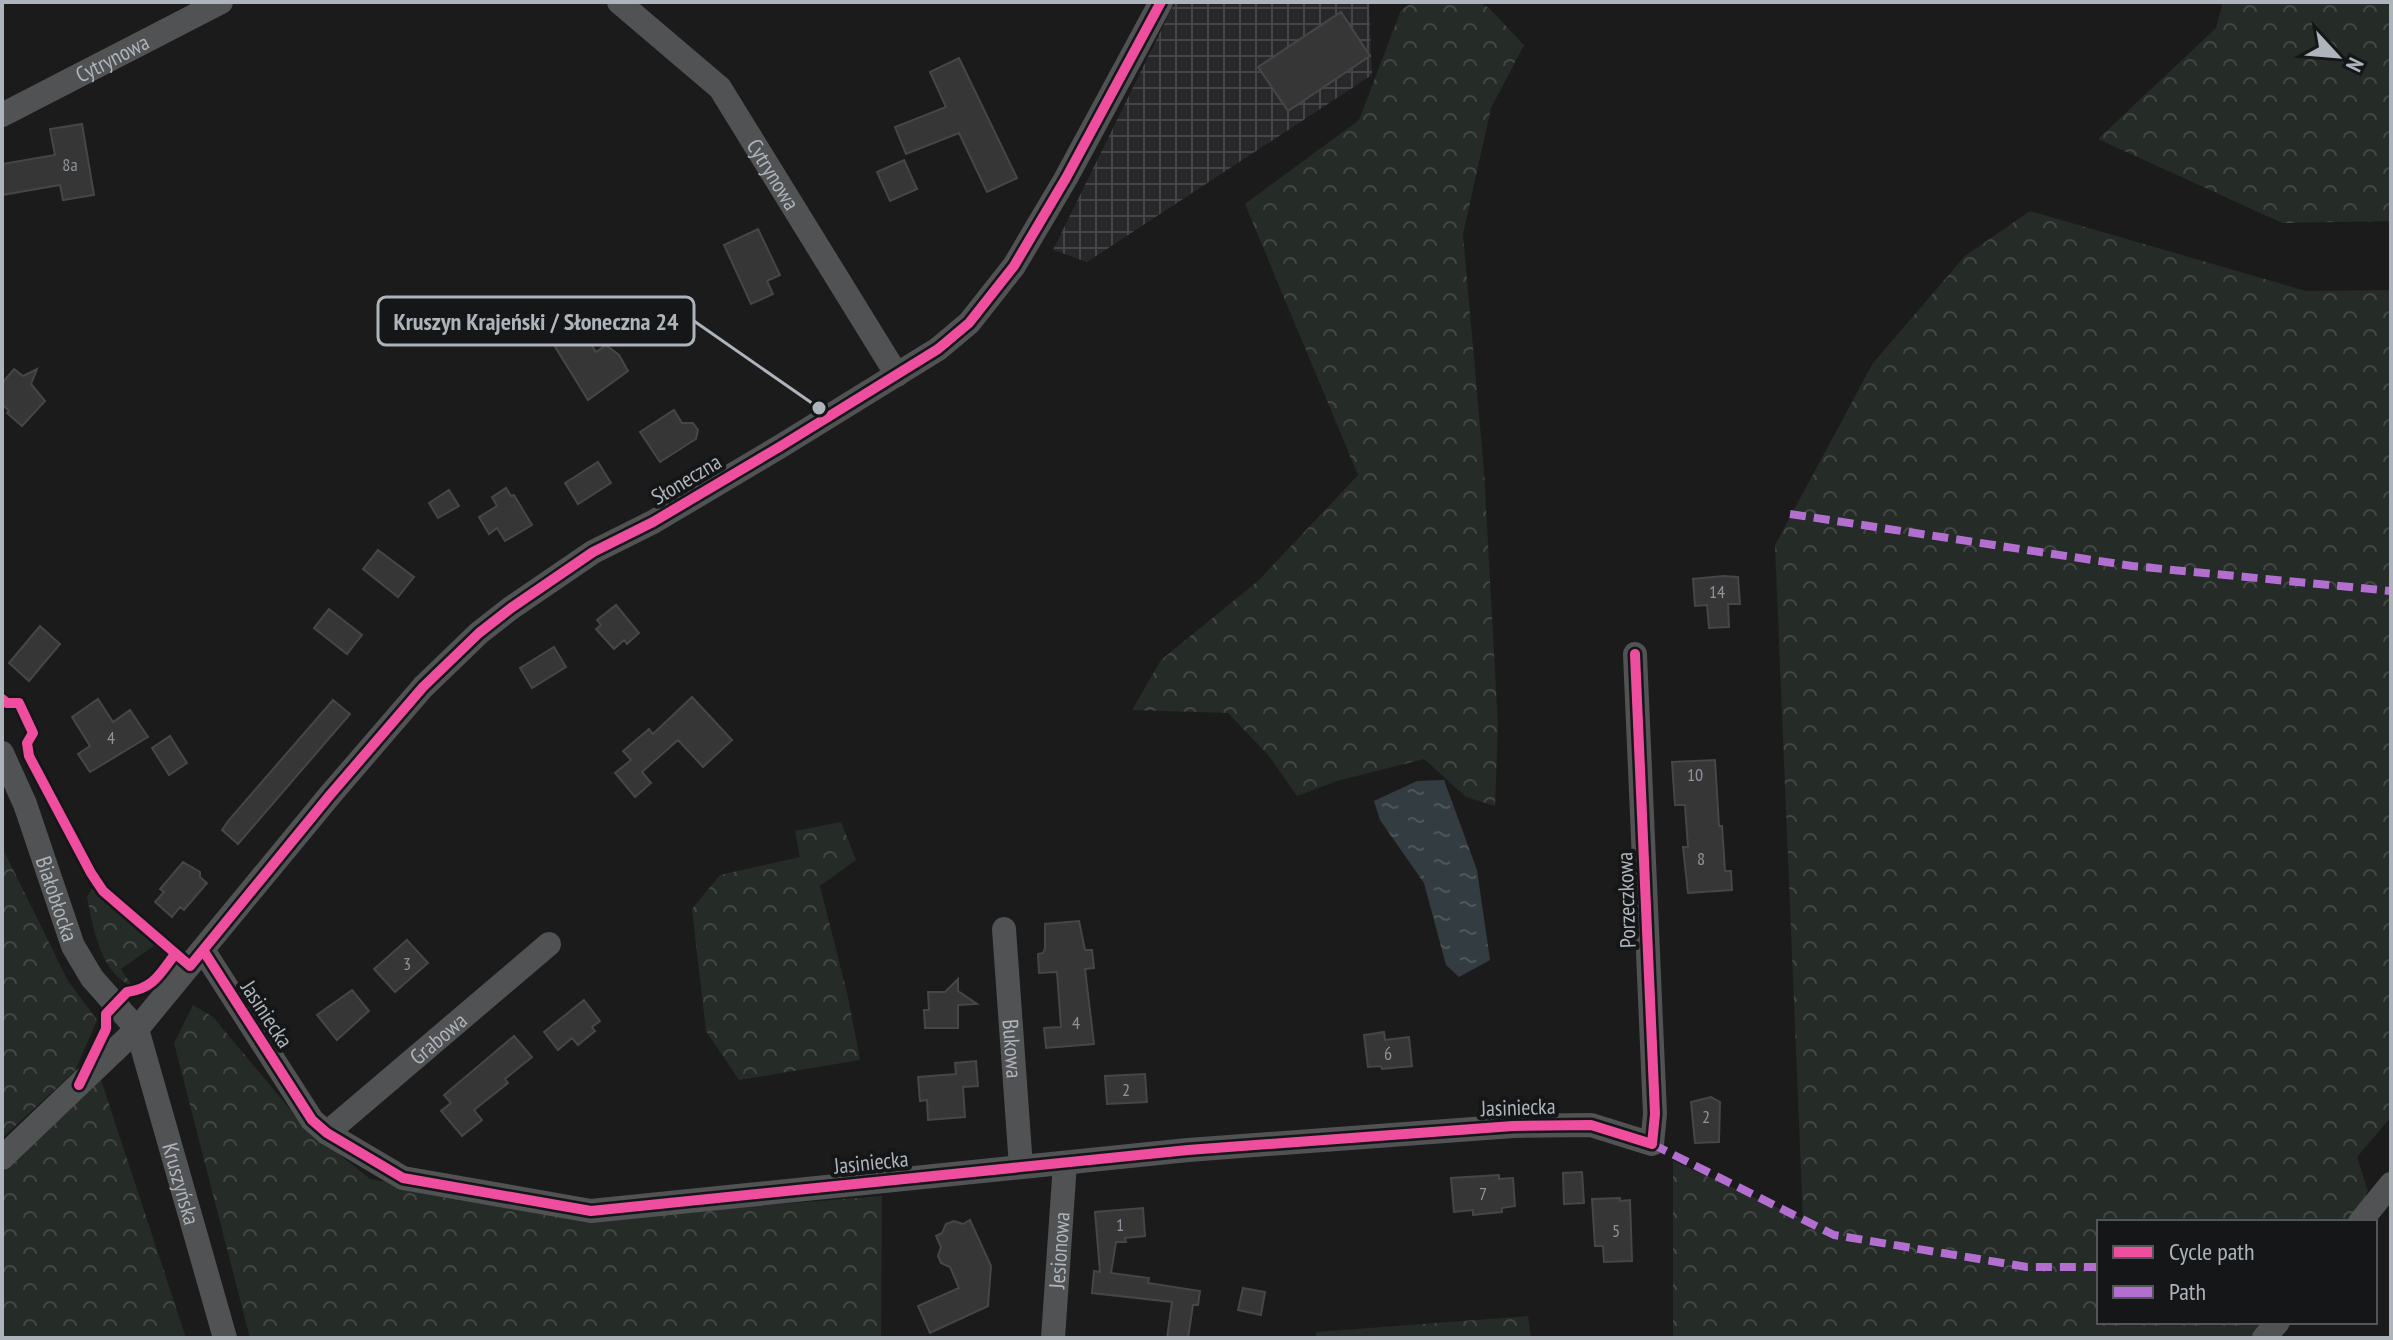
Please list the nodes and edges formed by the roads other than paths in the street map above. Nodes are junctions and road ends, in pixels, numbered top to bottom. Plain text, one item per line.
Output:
1 (221, 2) edge
2 (619, 2) edge
3 (1161, 2) edge
4 (2, 115) edge
5 (897, 375) junction
6 (1635, 654) dead end
7 (2, 753) edge
8 (1004, 929) dead end
9 (549, 944) dead end
10 (203, 950) junction
11 (137, 1029) junction
12 (327, 1133) junction
13 (1652, 1144) joint
14 (2, 1158) edge
15 (1065, 1163) junction
16 (1021, 1167) junction
17 (2391, 1184) edge
18 (2362, 1220) edge
19 (225, 1338) edge
20 (1053, 1338) edge

1 - 4 street, Cytrynowa
2 - 5 street, Cytrynowa
3 - 5 street, Słoneczna
5 - 10 street, Słoneczna
6 - 13 street, Porzeczkowa
7 - 11 street, Białobłocka
8 - 16 street, Bukowa
9 - 12 street, Grabowa
10 - 11 street, Słoneczna
10 - 12 street, Jasiniecka
11 - 14 street, Słoneczna
11 - 19 street, Kruszyńska
12 - 16 street, Jasiniecka
13 - 15 street, Jasiniecka
15 - 16 street, Jasiniecka
15 - 20 street, Jesionowa
17 - 18 street

